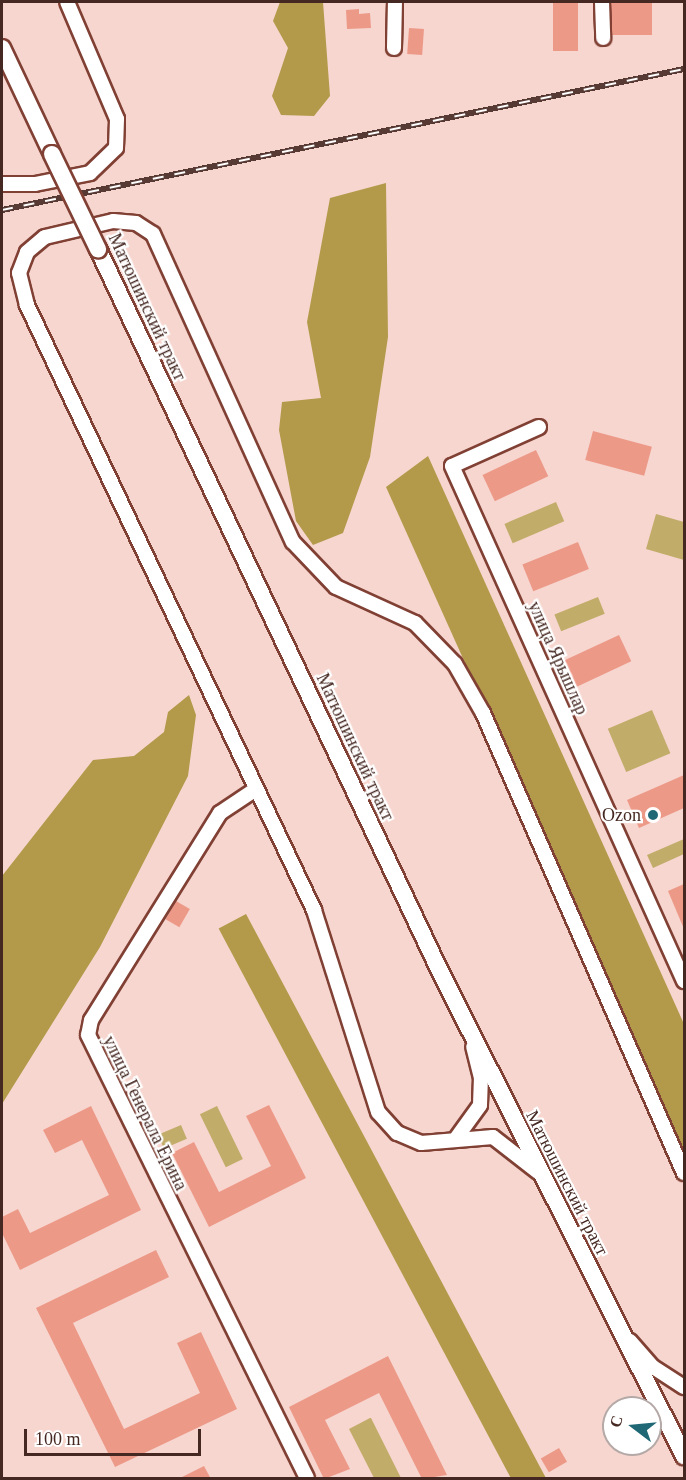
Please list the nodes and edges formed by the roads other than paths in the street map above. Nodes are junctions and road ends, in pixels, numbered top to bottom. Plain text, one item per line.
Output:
1 (67, 2) edge
2 (395, 2) edge
3 (602, 2) edge
4 (603, 38) dead end
5 (2, 48) edge
6 (394, 48) dead end
7 (2, 184) edge
8 (539, 427) dead end
9 (256, 789) junction
10 (678, 949) edge
11 (684, 981) edge
12 (466, 1025) junction
13 (457, 1137) junction
14 (684, 1173) edge
15 (540, 1174) junction
16 (617, 1326) junction
17 (684, 1387) edge
18 (684, 1456) edge
19 (307, 1479) edge

1 - 7 street
2 - 6 street
3 - 4 street
5 - 12 main road, Матюшинский тракт, bridge
8 - 10 street, улица Ярышлар
9 - 13 street
9 - 14 street
9 - 19 street, улица Генерала Ерина
10 - 11 street, улица Ярышлар
12 - 13 street
12 - 15 main road, Матюшинский тракт
13 - 15 street
15 - 16 main road, Матюшинский тракт
16 - 17 street
16 - 18 main road, Матюшинский тракт

